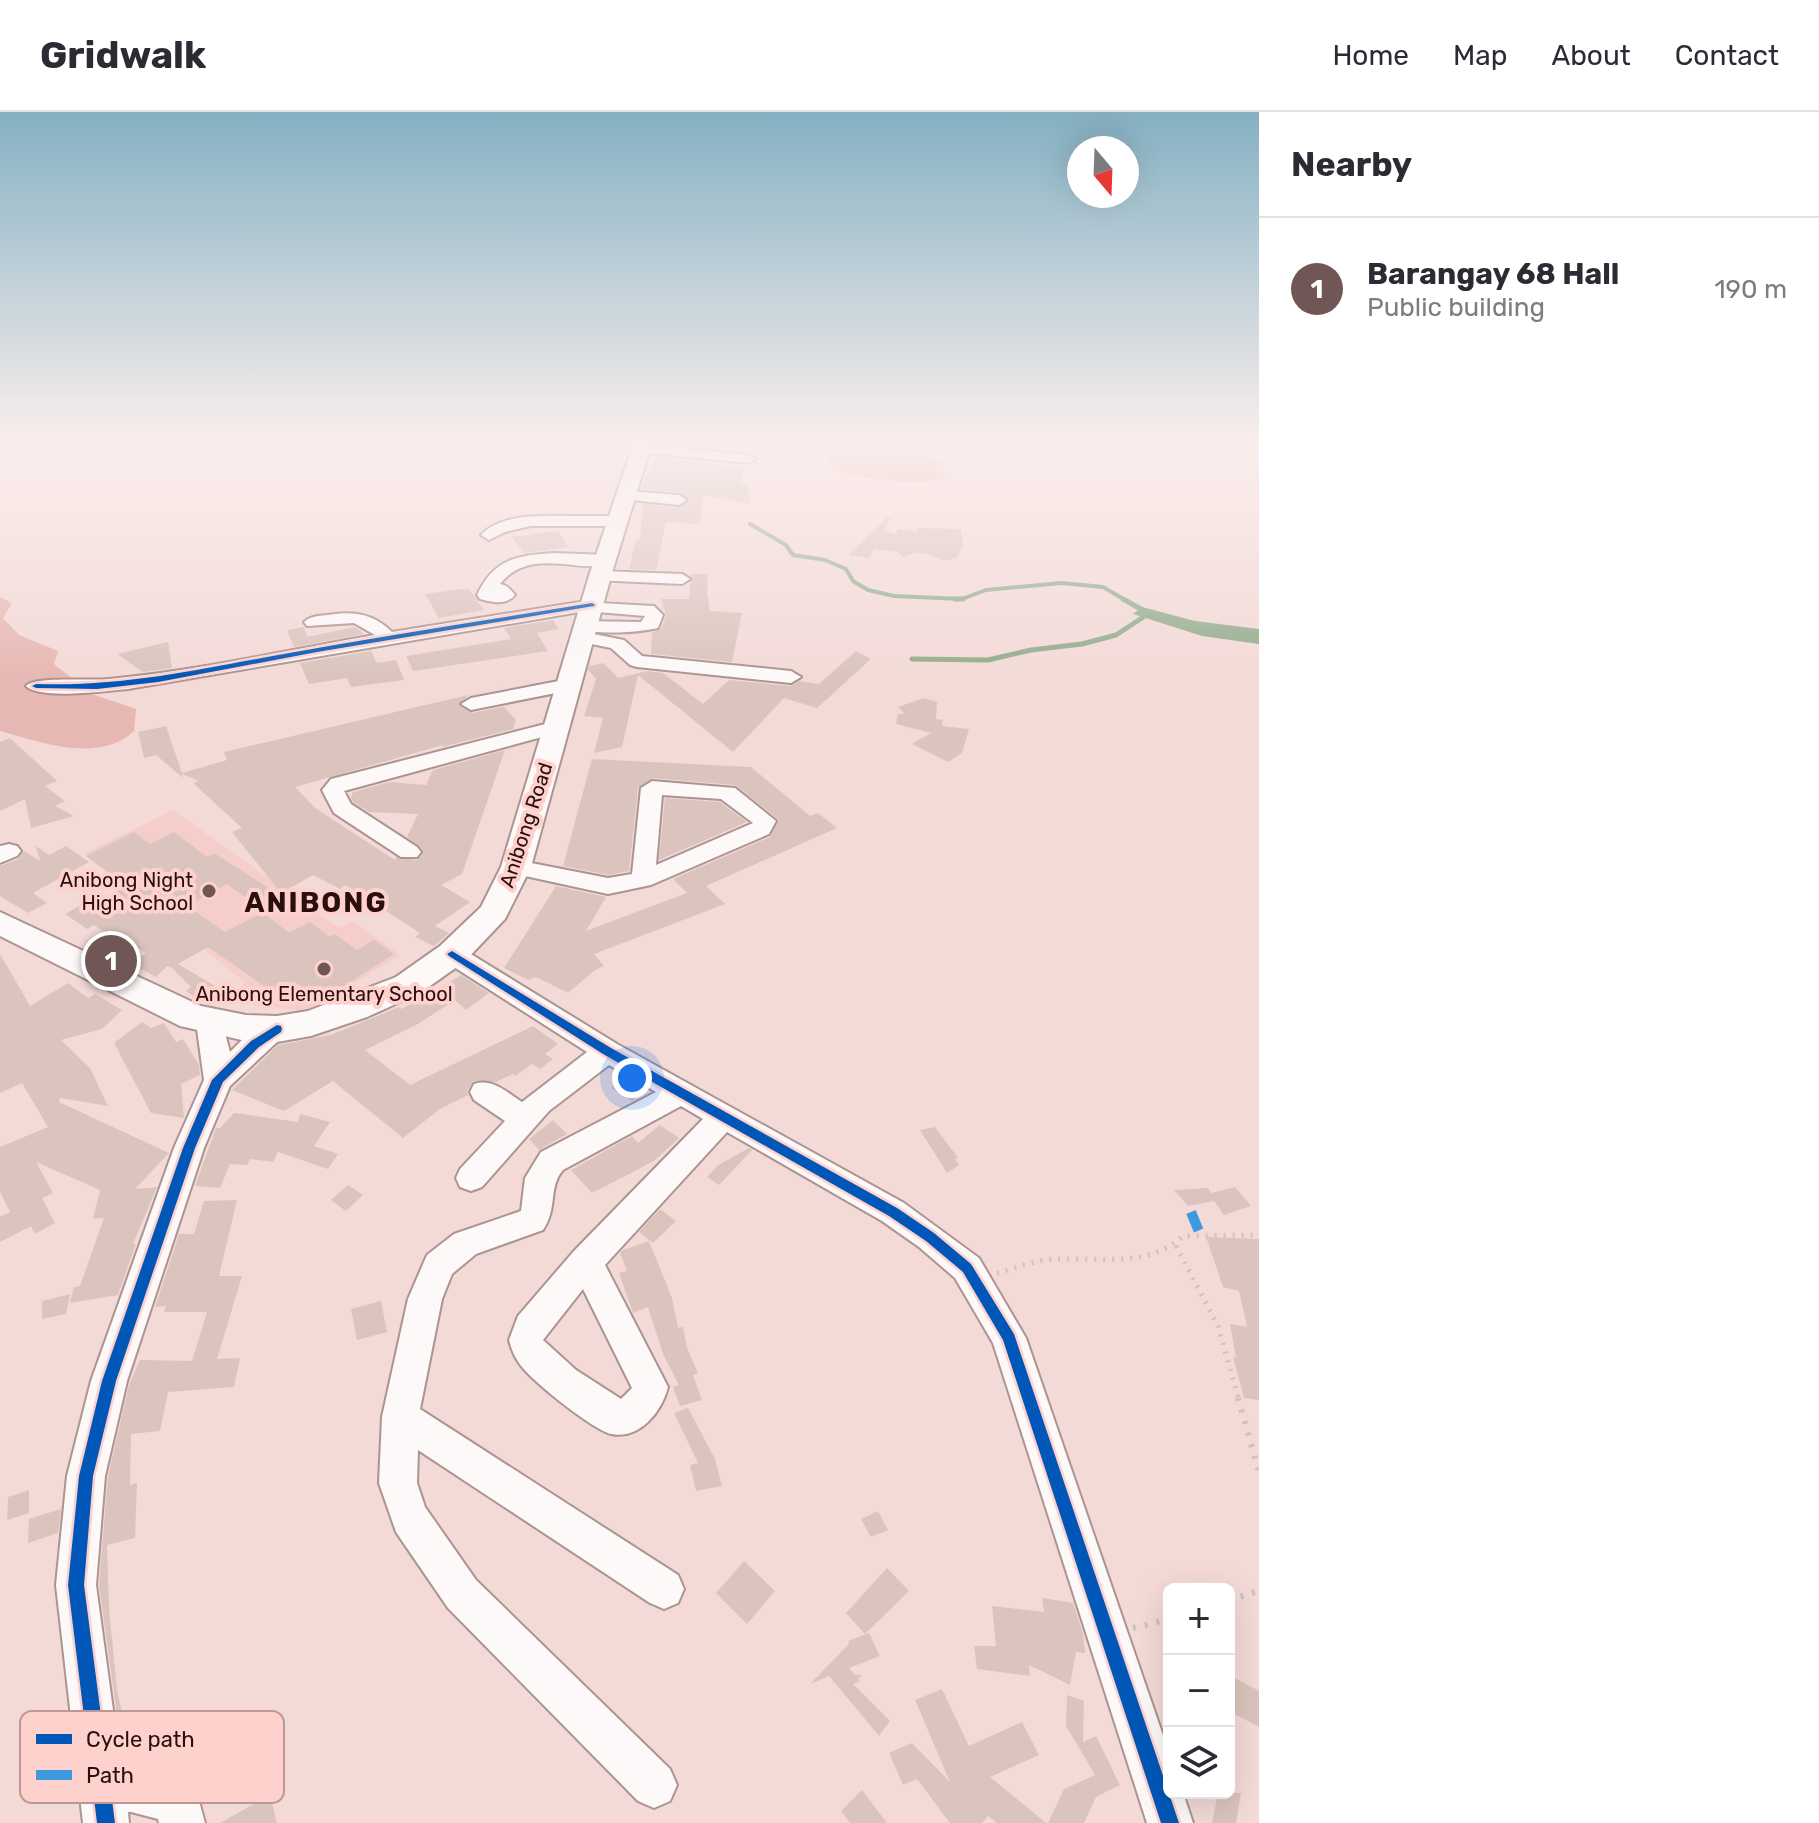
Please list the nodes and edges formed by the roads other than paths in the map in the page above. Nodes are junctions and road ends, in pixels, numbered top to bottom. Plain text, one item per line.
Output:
1 (619, 521) joint
2 (489, 535) dead end
3 (603, 568) junction
4 (682, 579) dead end
5 (490, 587) dead end
6 (588, 619) junction
7 (313, 622) dead end
8 (388, 638) junction
9 (791, 677) dead end
10 (569, 685) junction
11 (36, 686) dead end
12 (471, 704) dead end
13 (557, 727) junction
14 (409, 852) dead end
15 (516, 867) junction
16 (643, 880) junction
17 (0, 923) edge
18 (452, 954) junction
19 (210, 1022) junction
20 (277, 1029) junction
21 (607, 1051) junction
22 (218, 1080) junction
23 (484, 1092) dead end
24 (682, 1092) junction
25 (724, 1116) junction
26 (523, 1118) junction
27 (471, 1178) dead end
28 (586, 1261) junction
29 (400, 1417) junction
30 (664, 1589) dead end
31 (92, 1711) edge
32 (654, 1785) dead end
33 (178, 1803) edge
34 (182, 1823) edge
35 (1170, 1823) edge

1 - 2 street
1 - 3 main road, Anibong Road
3 - 4 street
3 - 5 street
3 - 6 main road, Anibong Road
6 - 8 street
6 - 9 street
6 - 10 main road, Anibong Road
7 - 8 street
8 - 11 street
10 - 12 street
10 - 13 main road, Anibong Road
13 - 14 street
13 - 15 main road, Anibong Road
15 - 16 street
15 - 18 main road, Anibong Road
16 - 16 street
17 - 19 main road, Anibong Road
18 - 20 main road, Anibong Road
18 - 21 street
19 - 20 main road, Anibong Road
19 - 22 street
20 - 22 street
21 - 24 street
21 - 26 street
22 - 31 street
23 - 26 street
24 - 25 street
24 - 29 street
25 - 28 street
25 - 35 street
26 - 27 street
28 - 28 street
29 - 30 street
29 - 32 street
33 - 34 street

